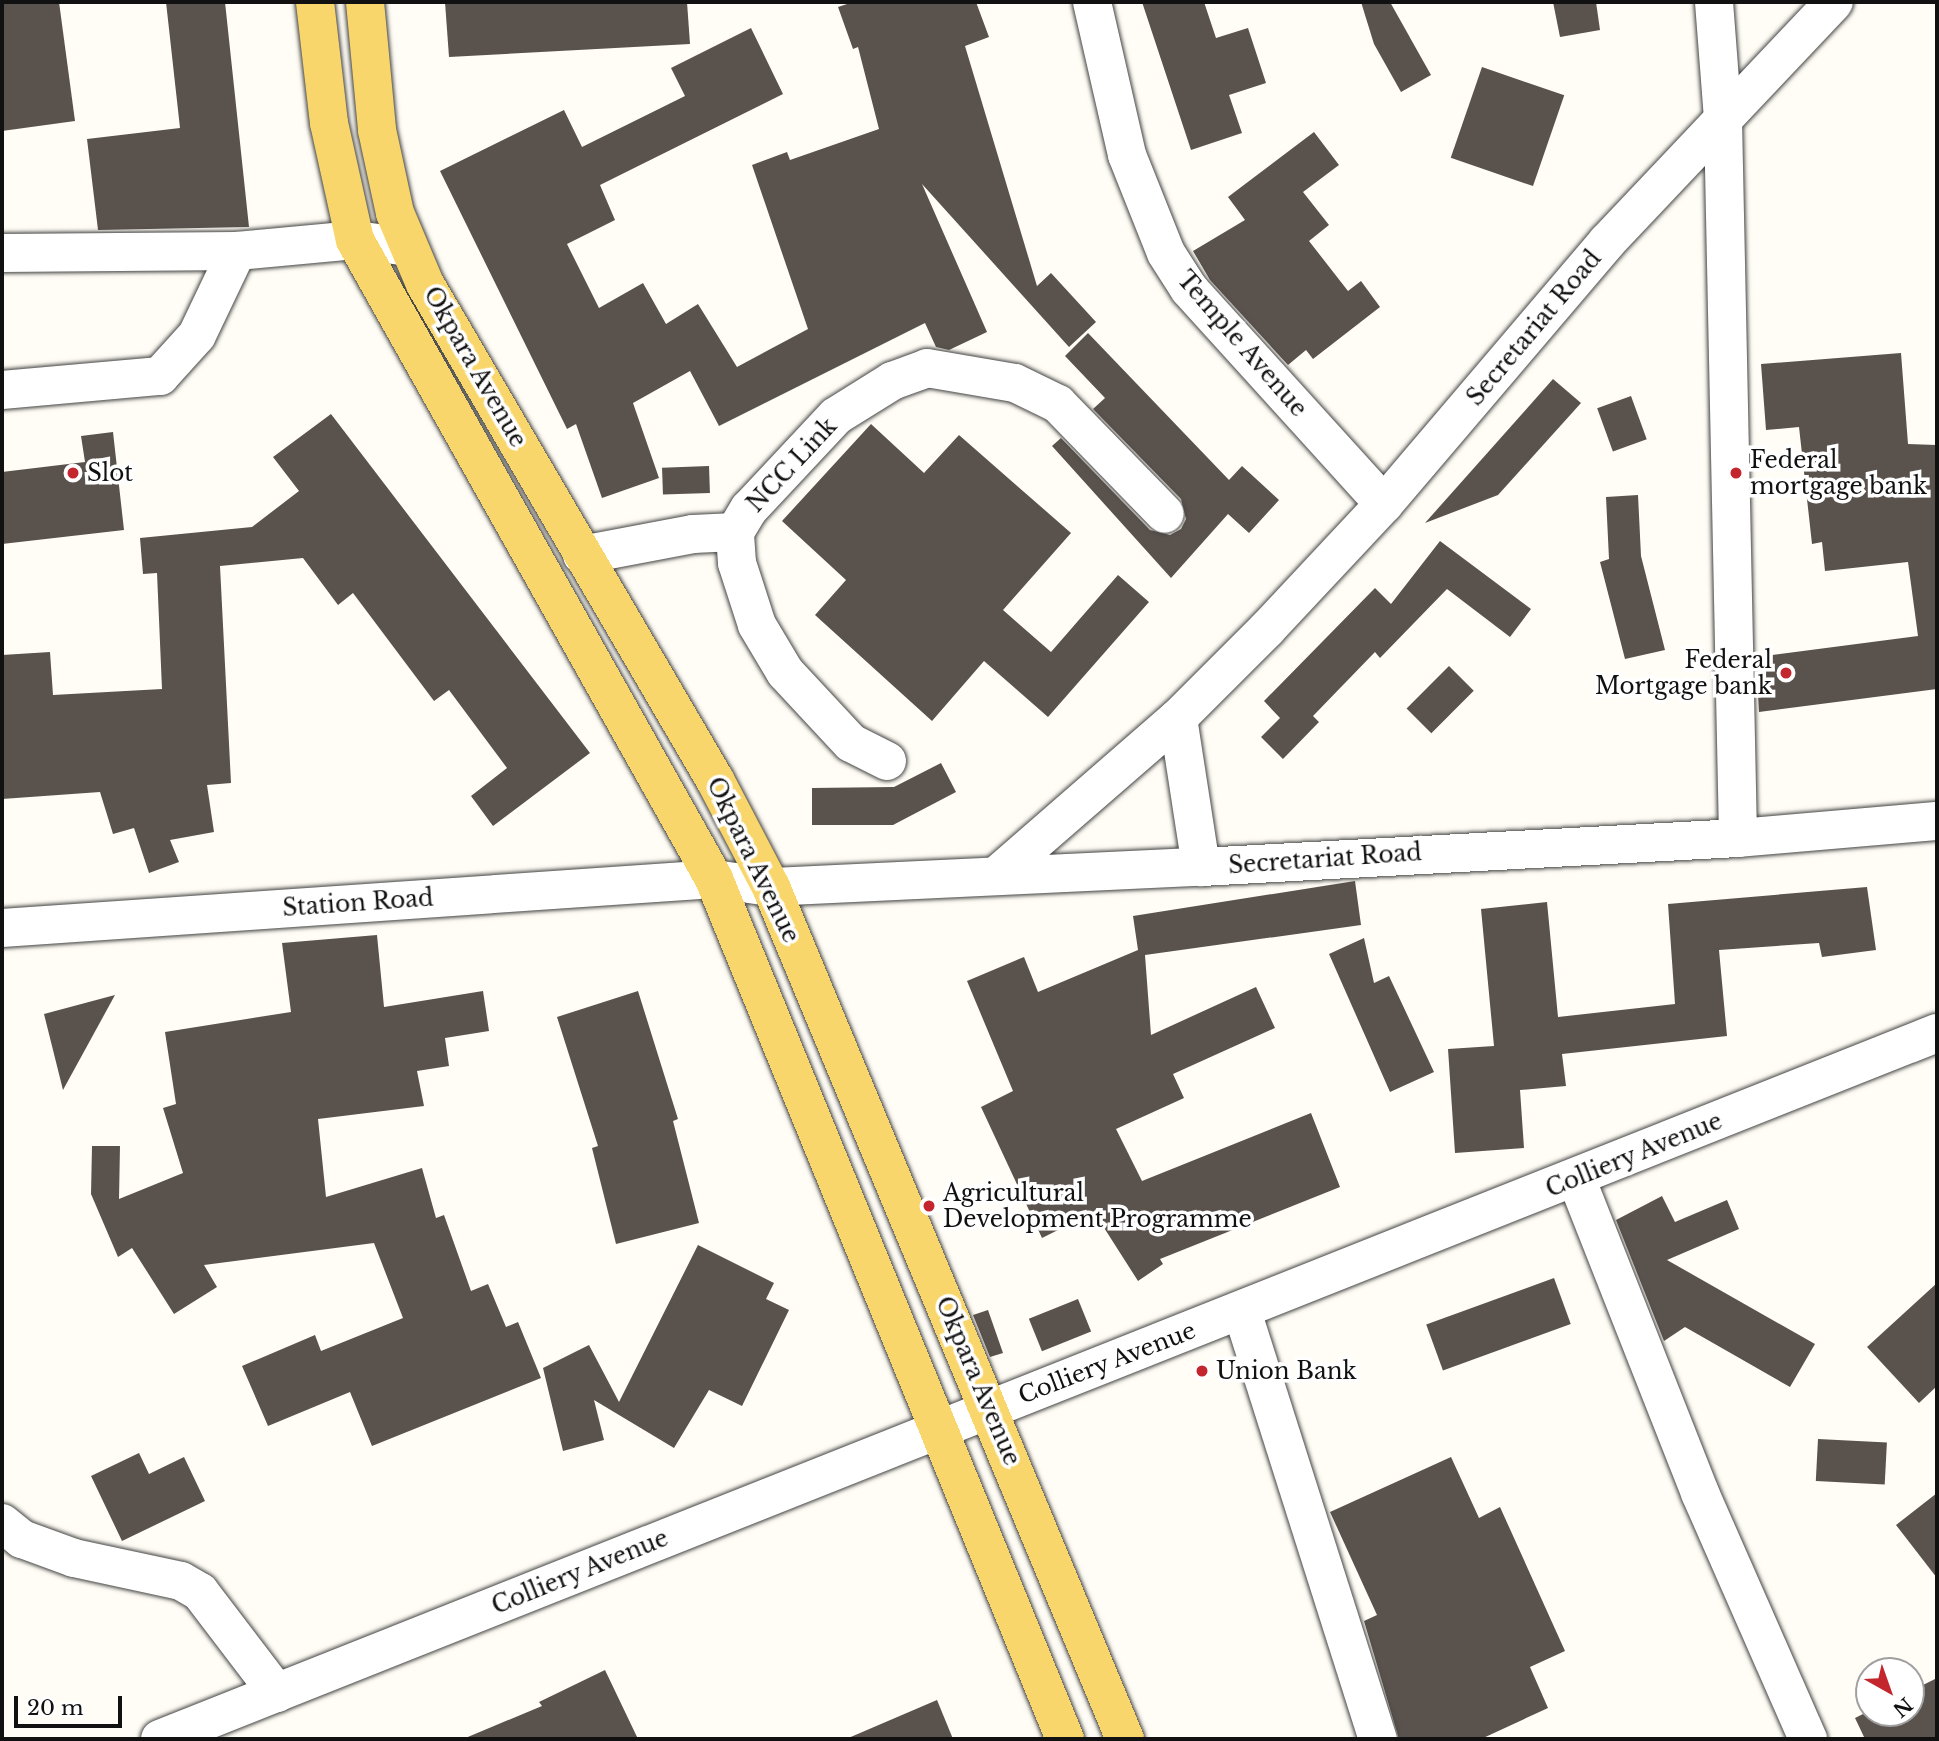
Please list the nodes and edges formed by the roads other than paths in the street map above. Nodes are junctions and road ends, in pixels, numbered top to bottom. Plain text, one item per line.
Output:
1 (315, 2) edge
2 (365, 2) edge
3 (1092, 2) edge
4 (1714, 2) edge
5 (1834, 2) edge
6 (1723, 120) junction
7 (355, 240) junction
8 (409, 247) junction
9 (237, 251) junction
10 (2, 253) edge
11 (2, 390) edge
12 (1384, 504) junction
13 (1165, 514) dead end
14 (736, 532) junction
15 (582, 555) junction
16 (1178, 718) junction
17 (887, 761) dead end
18 (1937, 821) edge
19 (1738, 838) junction
20 (1201, 867) junction
21 (996, 876) junction
22 (713, 879) junction
23 (771, 887) junction
24 (2, 928) edge
25 (1937, 1033) edge
26 (1576, 1178) junction
27 (1242, 1311) junction
28 (990, 1408) junction
29 (940, 1428) junction
30 (2, 1522) edge
31 (277, 1693) junction
32 (160, 1739) edge
33 (1065, 1739) edge
34 (1125, 1739) edge
35 (1378, 1739) edge
36 (1808, 1739) edge

1 - 7 main road, Okpara Avenue
2 - 8 main road, Okpara Avenue
3 - 12 street, Temple Avenue
4 - 6 street
5 - 6 street, Secretariat Road
6 - 12 street, Secretariat Road
6 - 19 street
7 - 8 street
7 - 9 street
7 - 22 main road, Okpara Avenue
8 - 15 main road, Okpara Avenue
9 - 10 street
9 - 11 street
12 - 16 street, Secretariat Road
13 - 14 street, NCC Link
14 - 15 street
14 - 17 street, NCC Link
15 - 23 main road, Okpara Avenue
16 - 20 street
16 - 21 street, Secretariat Road
18 - 19 street, Secretariat Road
19 - 20 street, Secretariat Road
20 - 21 street, Secretariat Road
21 - 23 street, Secretariat Road
22 - 23 street, Secretariat Road
22 - 24 street, Station Road
22 - 29 main road, Okpara Avenue
23 - 28 main road, Okpara Avenue
25 - 26 street, Colliery Avenue
26 - 27 street, Colliery Avenue
26 - 36 street
27 - 28 street, Colliery Avenue
27 - 35 street
28 - 29 street, Colliery Avenue
28 - 34 main road, Okpara Avenue
29 - 31 street, Colliery Avenue
29 - 33 main road, Okpara Avenue
30 - 31 street
31 - 32 street, Colliery Avenue

